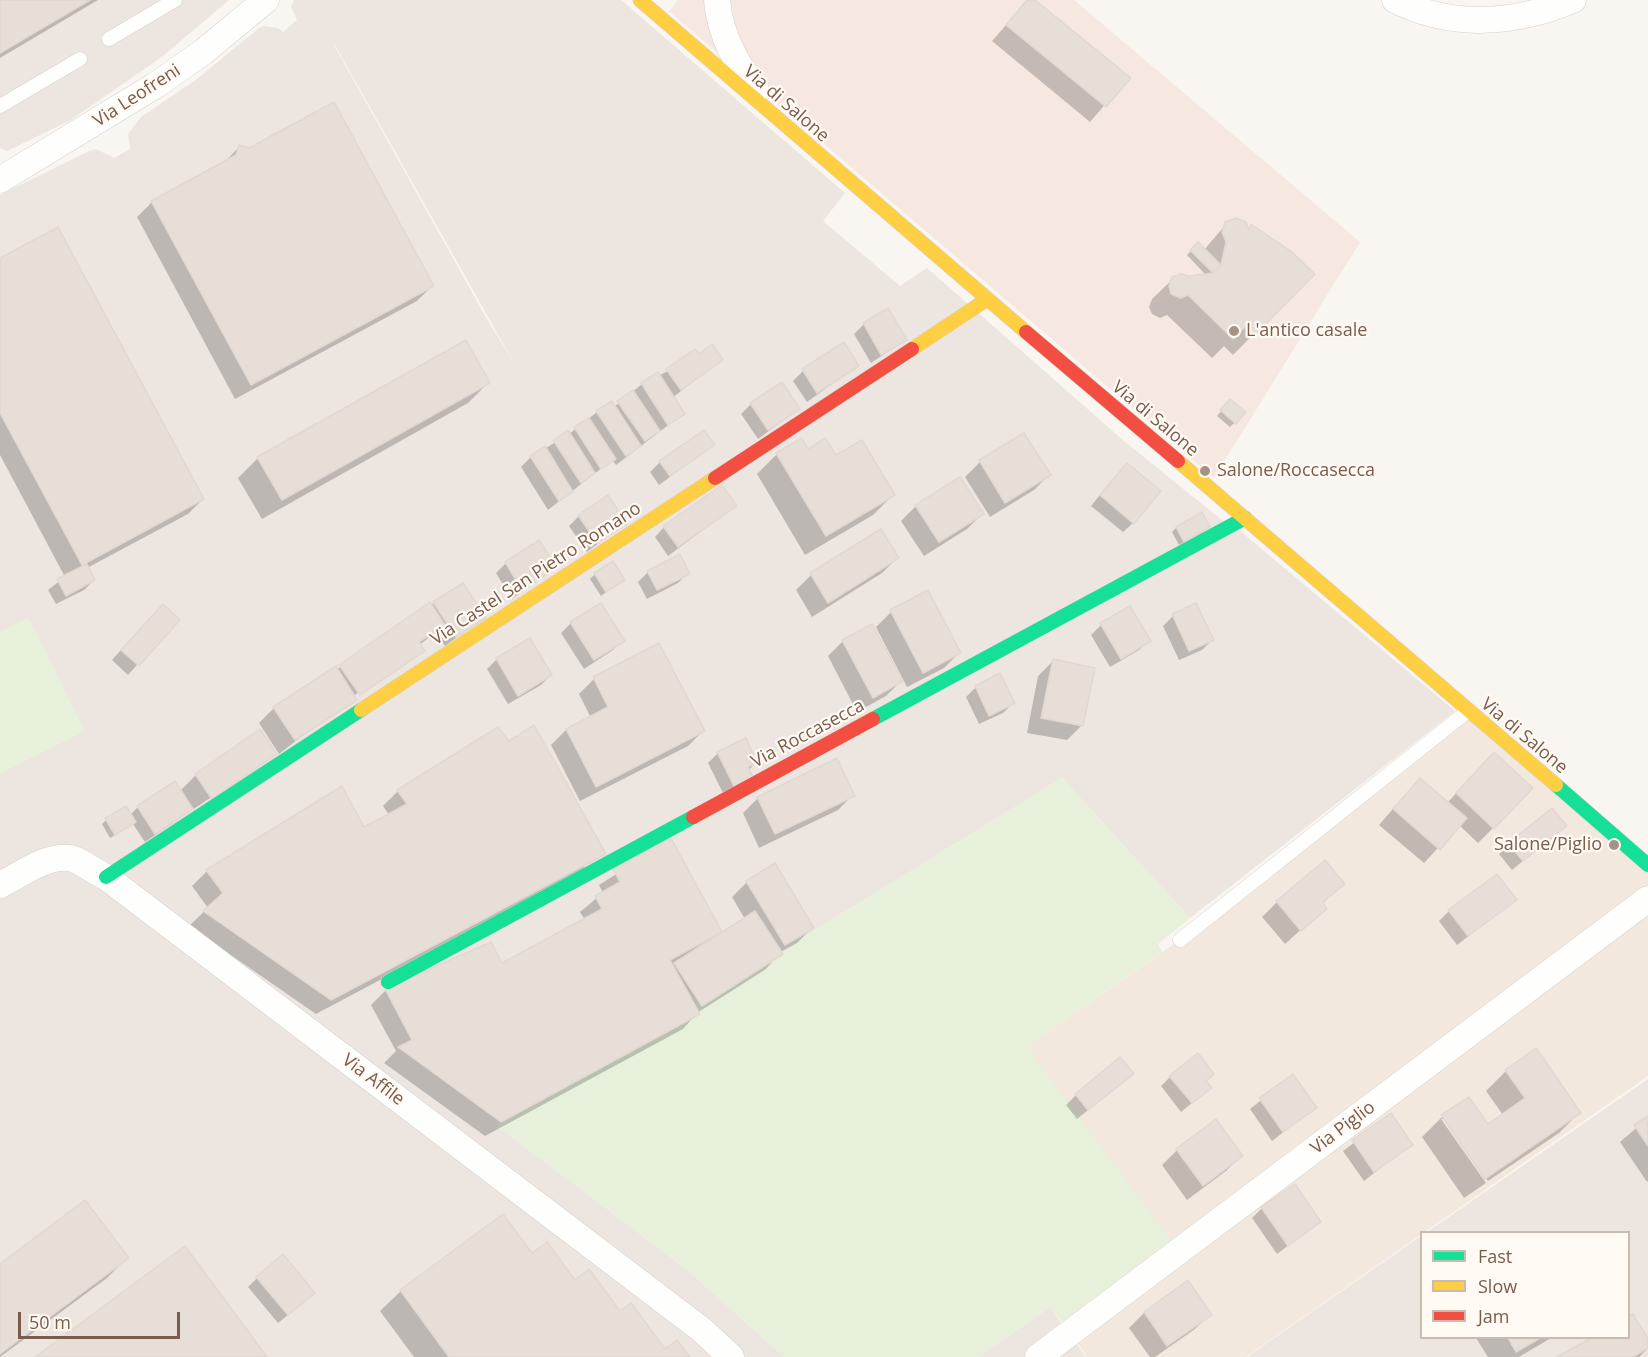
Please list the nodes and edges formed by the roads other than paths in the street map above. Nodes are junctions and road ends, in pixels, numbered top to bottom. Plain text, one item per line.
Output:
1 (175, 0) edge
2 (266, 0) edge
3 (717, 0) edge
4 (1395, 0) edge
5 (1573, 0) edge
6 (653, 4) edge
7 (109, 39) dead end
8 (80, 59) dead end
9 (0, 106) edge
10 (784, 126) junction
11 (2, 175) edge
12 (987, 300) junction
13 (1245, 518) junction
14 (1468, 711) junction
15 (1648, 865) edge
16 (106, 877) junction
17 (0, 885) edge
18 (1648, 899) edge
19 (1180, 940) dead end
20 (388, 982) dead end
21 (731, 1357) edge
22 (1038, 1357) edge

1 - 7 lane
2 - 11 street, Via Leofreni
3 - 10 street
4 - 5 street
6 - 10 street, Via di Salone
8 - 9 lane
10 - 12 street, Via di Salone
12 - 13 street, Via di Salone
12 - 16 street, Via Castel San Pietro Romano
13 - 14 street, Via di Salone
13 - 20 street, Via Roccasecca
14 - 15 street, Via di Salone
14 - 19 lane
16 - 17 street, Via Affile
16 - 21 street, Via Affile
18 - 22 street, Via Piglio

